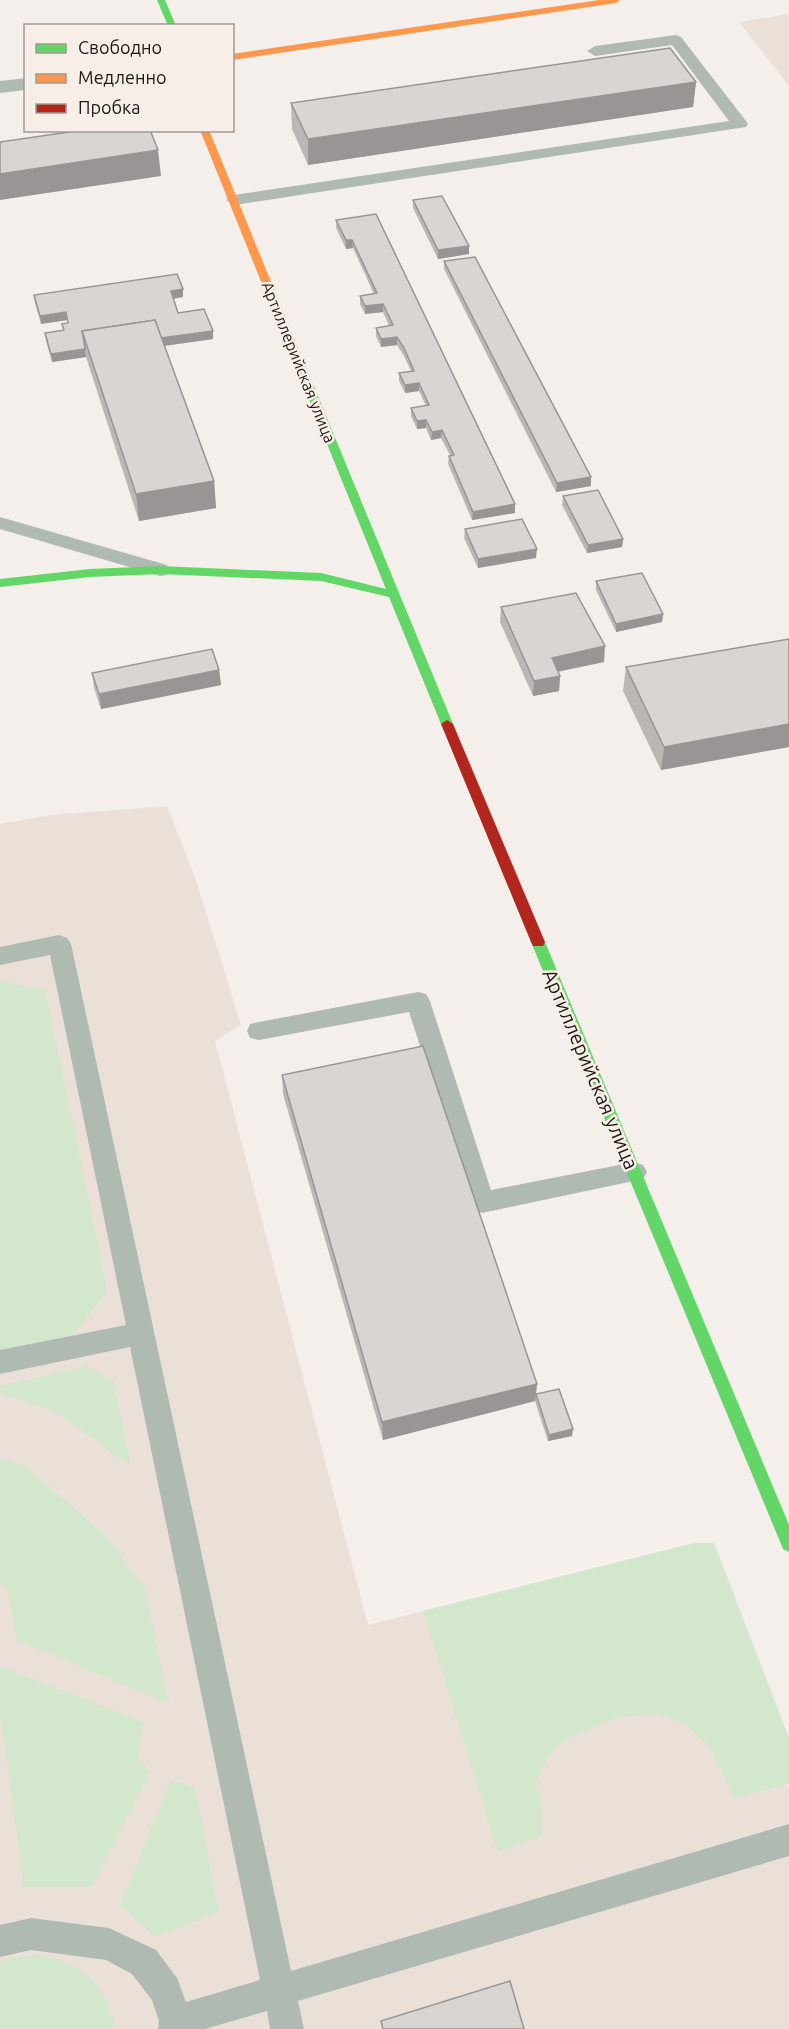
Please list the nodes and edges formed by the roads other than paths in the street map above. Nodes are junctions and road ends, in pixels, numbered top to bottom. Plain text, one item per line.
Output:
1 (161, 0) edge
2 (616, 0) edge
3 (567, 3) edge
4 (170, 24) edge
5 (595, 51) dead end
6 (234, 57) edge
7 (24, 84) edge
8 (0, 87) edge
9 (205, 132) edge
10 (234, 200) junction
11 (0, 523) edge
12 (160, 570) junction
13 (0, 583) edge
14 (393, 594) junction
15 (0, 956) edge
16 (258, 1031) dead end
17 (634, 1172) junction
18 (142, 1333) junction
19 (0, 1362) edge
20 (789, 1544) edge
21 (789, 1840) edge
22 (0, 1941) edge
23 (280, 1990) junction
24 (176, 2025) edge
25 (287, 2029) edge

1 - 4 main road
2 - 3 main road
3 - 6 main road
5 - 10 lane
7 - 8 street
9 - 10 main road, Артиллерийская улица
10 - 14 main road, Артиллерийская улица
11 - 12 lane
12 - 13 main road
12 - 14 main road
14 - 17 main road, Артиллерийская улица
15 - 18 lane
16 - 17 lane
17 - 20 main road, Артиллерийская улица
18 - 19 lane
18 - 23 lane
21 - 23 lane
22 - 24 lane
23 - 24 lane
23 - 25 lane

